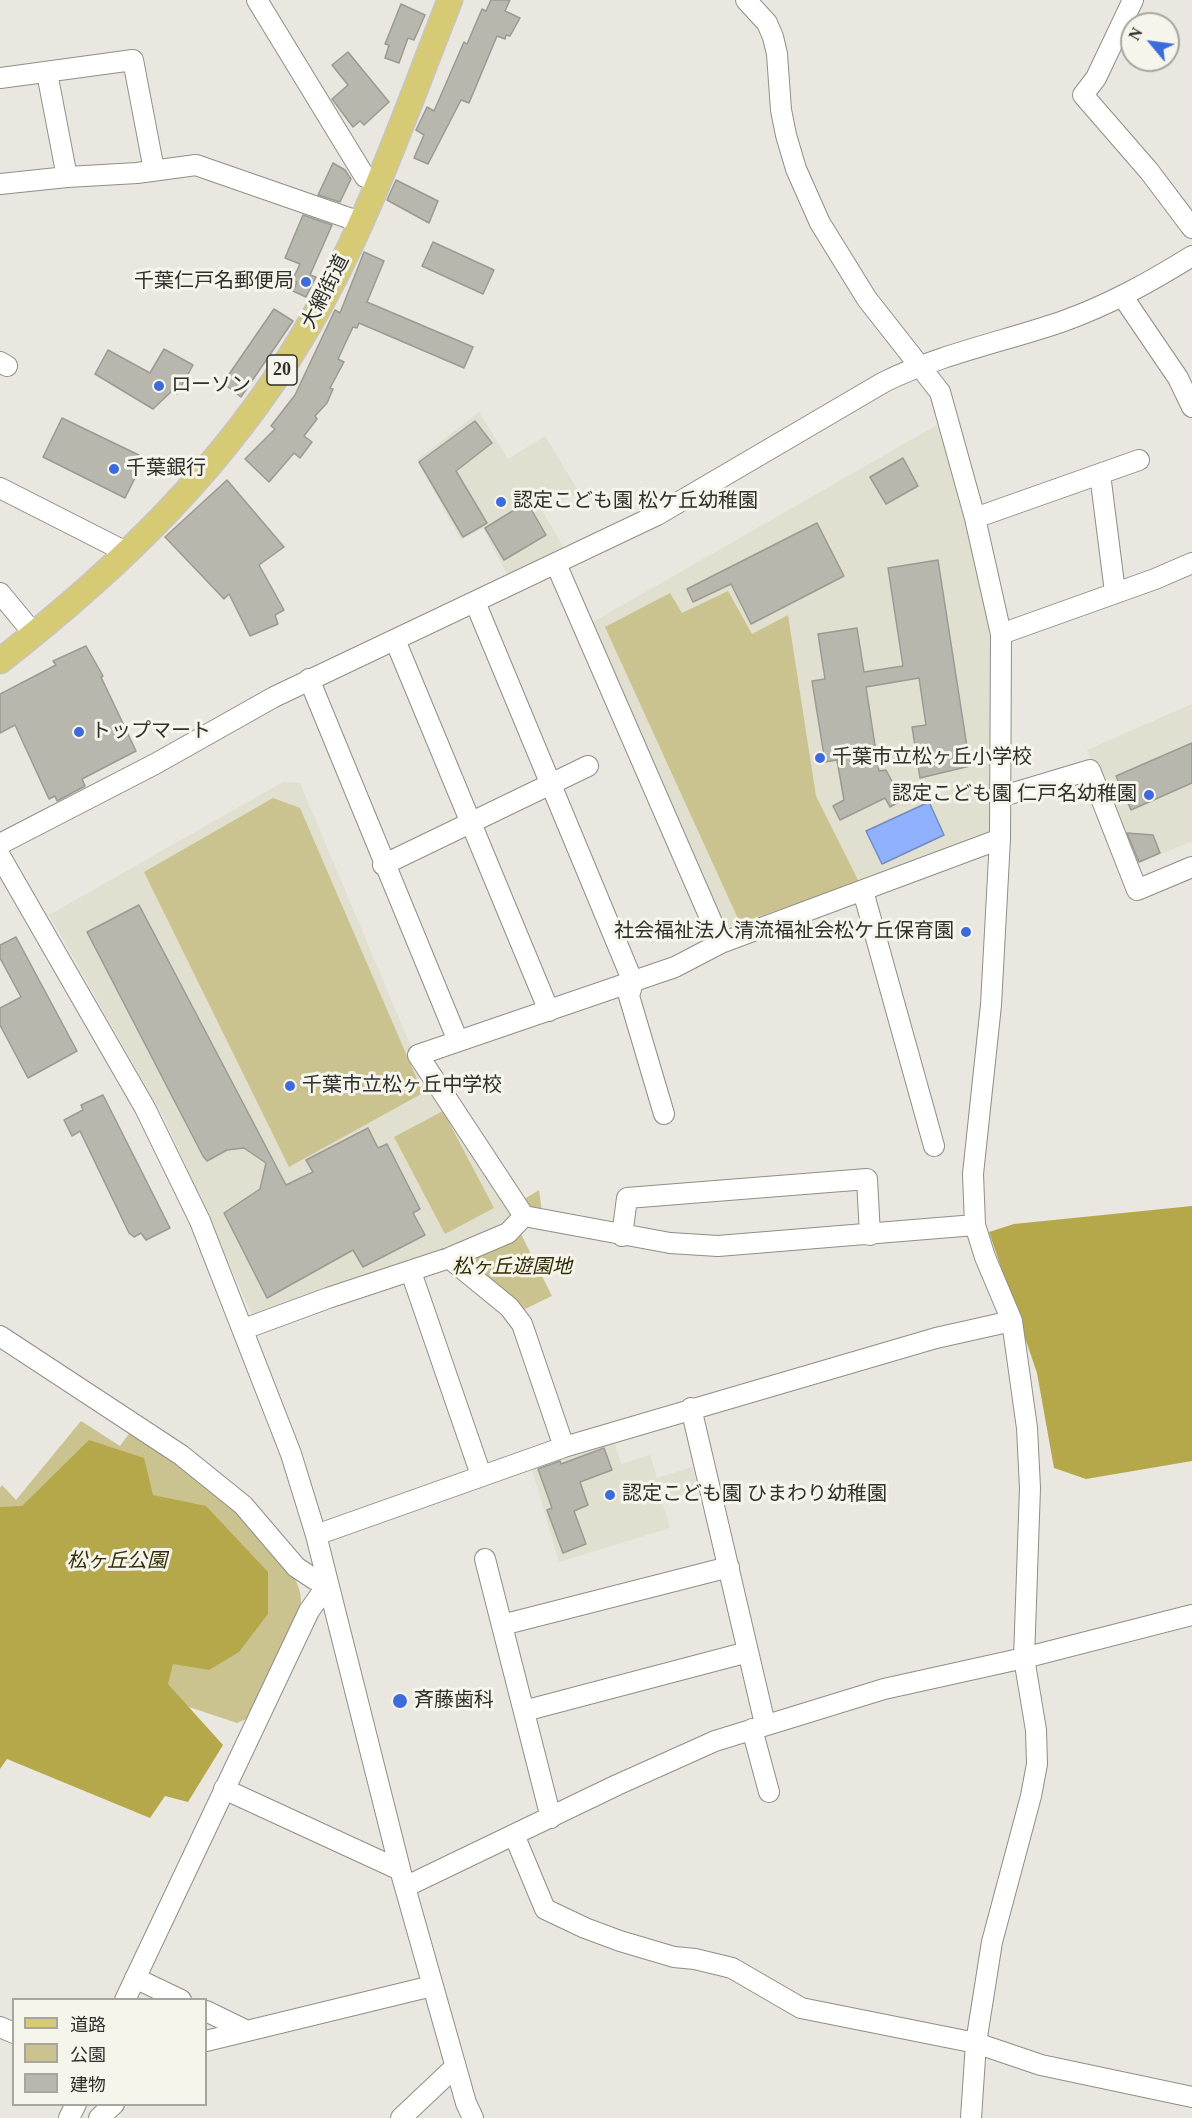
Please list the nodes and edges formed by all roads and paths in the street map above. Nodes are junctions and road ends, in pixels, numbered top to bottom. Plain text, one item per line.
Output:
1 (257, 0) edge
2 (450, 0) edge
3 (746, 0) edge
4 (1133, 0) edge
5 (47, 74) junction
6 (0, 78) edge
7 (154, 170) junction
8 (67, 177) junction
9 (378, 180) junction
10 (0, 184) edge
11 (360, 222) junction
12 (1192, 228) edge
13 (1192, 256) edge
14 (1123, 297) junction
15 (919, 364) junction
16 (1192, 407) edge
17 (1139, 460) dead end
18 (1100, 474) junction
19 (0, 488) edge
20 (975, 518) junction
21 (126, 552) junction
22 (1192, 563) edge
23 (556, 564) junction
24 (1115, 592) junction
25 (0, 593) edge
26 (475, 602) junction
27 (34, 634) junction
28 (1001, 634) junction
29 (394, 640) junction
30 (0, 661) edge
31 (309, 679) junction
32 (588, 766) dead end
33 (552, 784) junction
34 (1000, 797) junction
35 (471, 824) junction
36 (1000, 839) junction
37 (0, 844) edge
38 (0, 856) edge
39 (383, 865) junction
40 (1192, 867) edge
41 (863, 891) junction
42 (721, 943) junction
43 (633, 982) junction
44 (549, 1011) junction
45 (458, 1041) junction
46 (664, 1114) dead end
47 (934, 1146) dead end
48 (524, 1216) junction
49 (975, 1225) junction
50 (870, 1235) junction
51 (622, 1236) junction
52 (449, 1258) junction
53 (411, 1272) junction
54 (1012, 1321) junction
55 (244, 1329) junction
56 (0, 1336) edge
57 (692, 1408) junction
58 (564, 1447) junction
59 (481, 1475) junction
60 (316, 1535) junction
61 (485, 1559) dead end
62 (729, 1567) junction
63 (328, 1584) junction
64 (1192, 1615) edge
65 (502, 1625) junction
66 (748, 1652) junction
67 (1024, 1658) junction
68 (524, 1711) junction
69 (759, 1727) junction
70 (224, 1789) junction
71 (769, 1792) dead end
72 (551, 1818) junction
73 (515, 1837) junction
74 (403, 1879) junction
75 (135, 1978) junction
76 (432, 1986) junction
77 (126, 1998) edge
78 (177, 1998) edge
79 (207, 2012) edge
80 (244, 2030) junction
81 (207, 2041) edge
82 (976, 2043) junction
83 (455, 2067) junction
84 (1192, 2097) edge
85 (112, 2106) edge
86 (99, 2118) edge
87 (401, 2118) edge
88 (473, 2118) edge
89 (971, 2118) edge

1 - 9 street
2 - 9 main road, 大網街道 / 20
3 - 15 street
4 - 12 street
5 - 6 street
5 - 7 street
5 - 8 street
7 - 8 street
7 - 11 street
8 - 10 street
9 - 11 main road, 大網街道 / 20
11 - 21 main road, 大網街道 / 20
13 - 14 street
14 - 15 street
14 - 16 street
15 - 20 street
15 - 23 street
17 - 18 street
18 - 20 street
18 - 24 street
19 - 21 street
20 - 28 street
21 - 27 main road, 大網街道 / 20
22 - 24 street
23 - 26 street
23 - 42 street
24 - 28 street
25 - 27 street
26 - 29 street
26 - 33 street
27 - 30 main road, 大網街道 / 20
28 - 34 street
29 - 31 street
29 - 35 street
31 - 37 street
31 - 39 street
32 - 33 street
33 - 35 street
33 - 43 street
34 - 36 street
34 - 40 street
35 - 39 street
35 - 44 street
36 - 41 street
36 - 49 street
38 - 55 street
39 - 45 street
41 - 42 street
41 - 47 street
42 - 43 street
43 - 44 street
43 - 46 street
44 - 45 street
45 - 48 street
48 - 51 street
48 - 52 street
49 - 50 street
49 - 54 street
50 - 51 street
50 - 51 street
52 - 53 street
52 - 58 street
53 - 55 street
53 - 59 street
54 - 57 street
54 - 67 street
55 - 60 street
56 - 63 street
57 - 58 street
57 - 62 street
58 - 59 street
59 - 60 street
60 - 63 street
61 - 65 street
62 - 65 street
62 - 66 street
63 - 70 street
63 - 74 street
64 - 67 street
65 - 68 street
66 - 68 street
66 - 69 street
67 - 69 street
67 - 82 street
68 - 72 street
69 - 71 street
69 - 72 street
70 - 74 street
70 - 75 street
72 - 73 street
73 - 74 street
73 - 82 street
74 - 76 street
75 - 77 street
75 - 78 street
76 - 80 street
76 - 83 street
79 - 80 street
80 - 81 street
82 - 84 street
82 - 89 street
83 - 87 street
83 - 88 street
85 - 86 street

